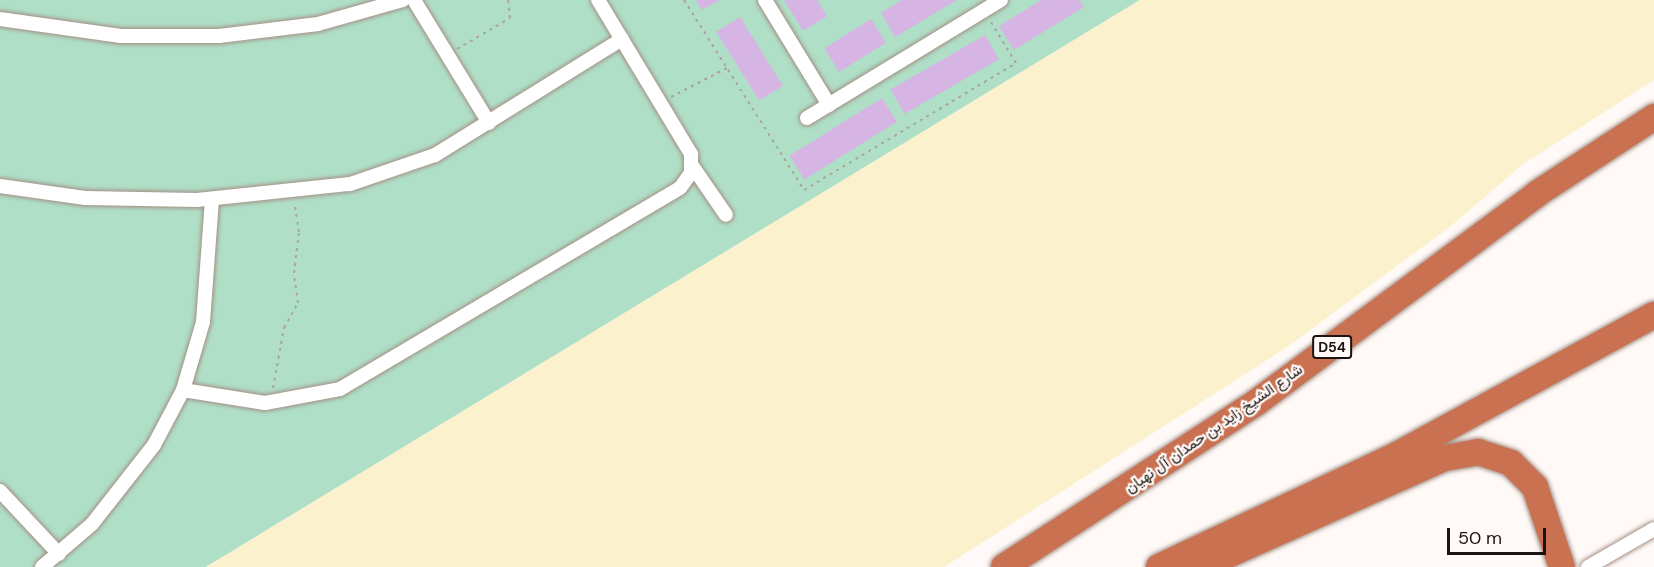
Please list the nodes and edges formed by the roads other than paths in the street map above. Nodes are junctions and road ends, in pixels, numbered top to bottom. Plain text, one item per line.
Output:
1 (403, 0) edge
2 (414, 0) edge
3 (598, 0) edge
4 (765, 0) edge
5 (1001, 0) edge
6 (0, 19) edge
7 (622, 39) junction
8 (829, 105) junction
9 (1654, 117) edge
10 (807, 118) dead end
11 (489, 123) junction
12 (693, 167) junction
13 (0, 186) edge
14 (212, 200) junction
15 (726, 215) dead end
16 (1654, 315) edge
17 (183, 390) junction
18 (0, 491) edge
19 (1654, 529) edge
20 (59, 554) junction
21 (42, 567) edge
22 (1004, 567) edge
23 (1159, 567) edge
24 (1201, 567) edge
25 (1562, 567) edge
26 (1588, 567) edge

1 - 6 street
2 - 11 street
3 - 7 street
4 - 8 street
5 - 8 street
7 - 11 street
7 - 12 street
8 - 10 street
9 - 22 highway, شارع الشيخ زايد بن حمدان آل نهيان / D54
11 - 14 street
12 - 15 street
12 - 17 street
13 - 14 street
14 - 17 street
16 - 23 highway
17 - 20 street
18 - 20 street
19 - 26 street
20 - 21 street
24 - 25 highway

